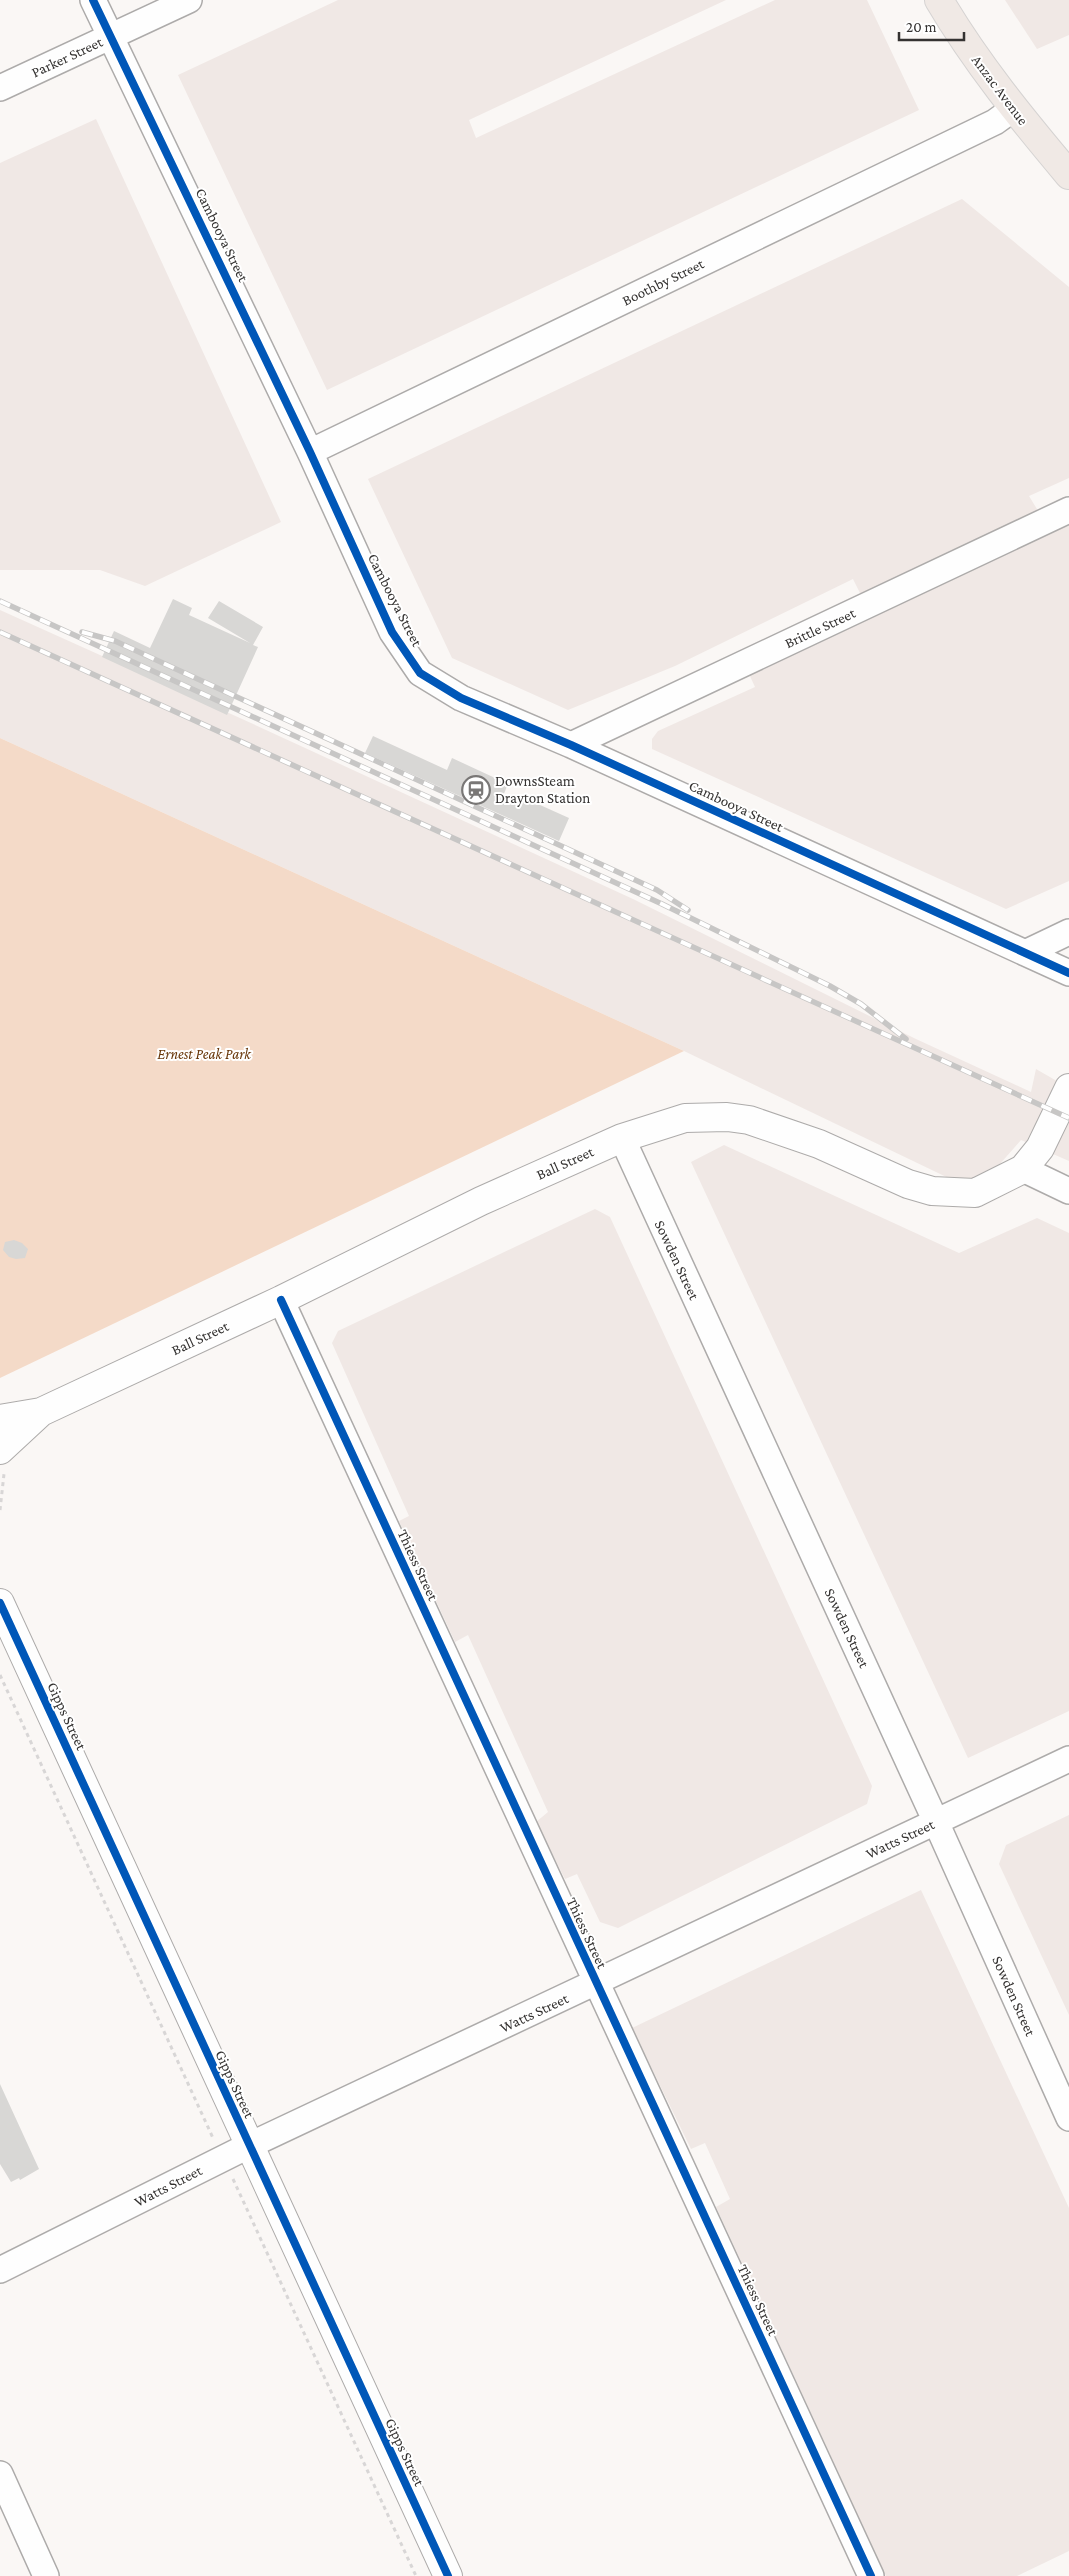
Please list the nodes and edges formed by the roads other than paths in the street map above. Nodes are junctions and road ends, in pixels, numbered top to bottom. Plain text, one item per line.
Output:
1 (93, 0) edge
2 (189, 0) edge
3 (939, 0) edge
4 (111, 36) junction
5 (0, 88) edge
6 (1013, 109) junction
7 (1069, 175) edge
8 (310, 452) junction
9 (1069, 510) edge
10 (572, 746) junction
11 (1069, 932) edge
12 (1025, 953) junction
13 (1069, 974) edge
14 (1069, 1088) edge
15 (622, 1138) junction
16 (1023, 1169) junction
17 (1069, 1191) edge
18 (281, 1300) junction
19 (41, 1412) junction
20 (0, 1419) edge
21 (3, 1458) edge
22 (0, 1603) edge
23 (1069, 1759) edge
24 (936, 1822) junction
25 (596, 1984) junction
26 (1069, 2118) edge
27 (248, 2146) junction
28 (0, 2270) edge
29 (0, 2474) edge
30 (46, 2576) edge
31 (448, 2576) edge
32 (871, 2576) edge

1 - 4 street, Cambooya Street
2 - 4 street, Parker Street
3 - 6 highway, Anzac Avenue
4 - 5 street, Parker Street
4 - 8 street, Cambooya Street
6 - 7 highway, Anzac Avenue
6 - 8 street, Boothby Street
8 - 10 street, Cambooya Street
9 - 10 street, Brittle Street
10 - 12 street, Cambooya Street
11 - 12 street
12 - 13 street, Cambooya Street
14 - 16 main road, Ball Street
15 - 16 main road, Ball Street
15 - 18 main road, Ball Street
15 - 24 street, Sowden Street
16 - 17 street
18 - 19 main road, Ball Street
18 - 25 street, Thiess Street
19 - 20 main road, Ball Street
19 - 21 main road, Ball Street
22 - 27 main road, Gipps Street
23 - 24 street, Watts Street
24 - 25 street, Watts Street
24 - 26 street, Sowden Street
25 - 27 street, Watts Street
25 - 32 street, Thiess Street
27 - 28 street, Watts Street
27 - 31 main road, Gipps Street
29 - 30 street

